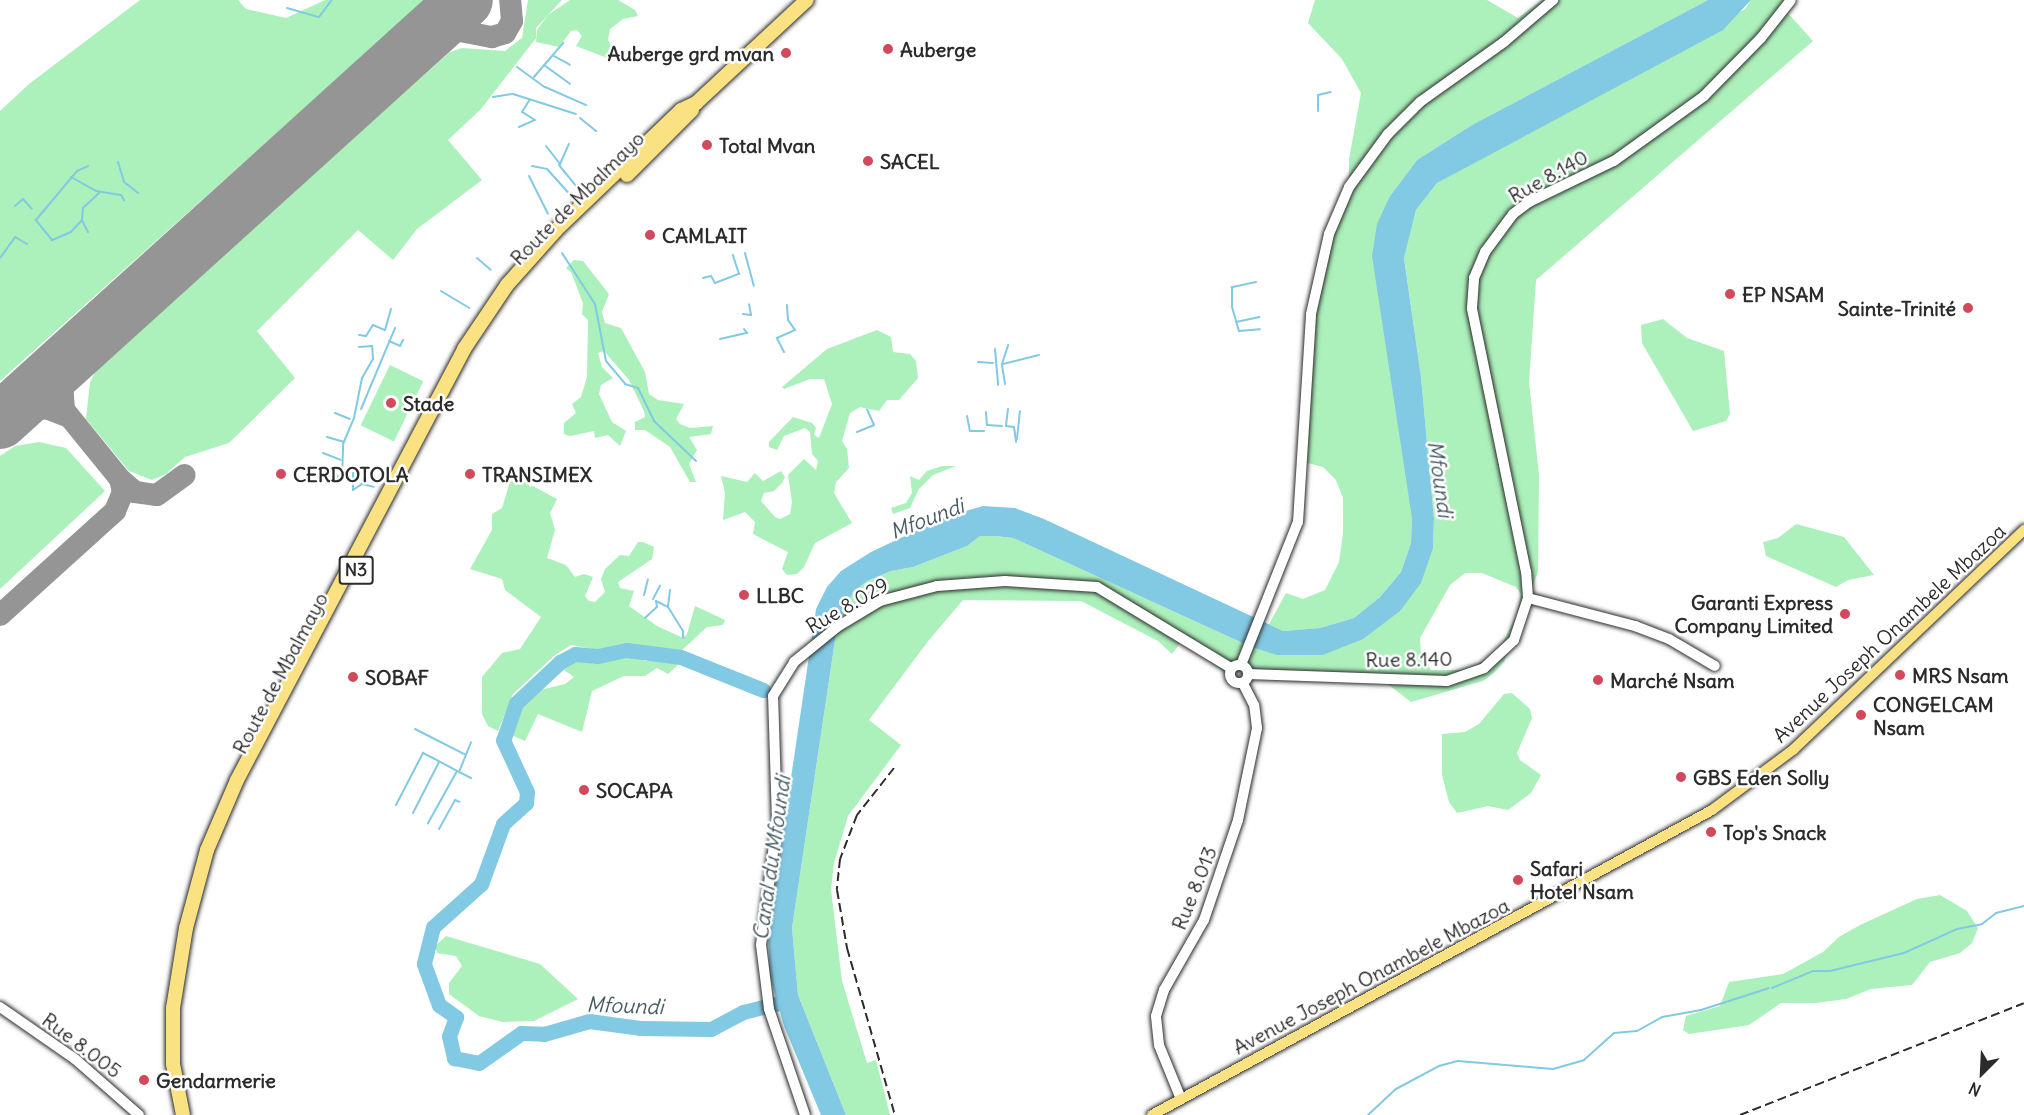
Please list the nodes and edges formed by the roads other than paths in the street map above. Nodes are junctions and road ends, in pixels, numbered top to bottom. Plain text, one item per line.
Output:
1 (807, 0) edge
2 (1553, 0) edge
3 (1791, 0) edge
4 (696, 103) junction
5 (2024, 530) edge
6 (1528, 598) junction
7 (1715, 666) dead end
8 (1241, 673) junction
9 (0, 1007) edge
10 (1181, 1099) junction
11 (139, 1115) edge
12 (183, 1115) edge
13 (191, 1115) edge
14 (805, 1115) edge
15 (1152, 1115) edge

1 - 4 highway, N3
2 - 8 main road
3 - 6 main road, Rue 8.140
4 - 12 highway, N3
4 - 13 highway, Route de Mbalmayo / N3
5 - 10 main road, Avenue Joseph Onambele Mbazoa
6 - 7 main road
6 - 8 main road, Rue 8.140
8 - 10 main road, Rue 8.013
8 - 14 main road, Rue 8.029
9 - 11 main road, Rue 8.005
10 - 15 main road, Avenue Joseph Onambele Mbazoa

